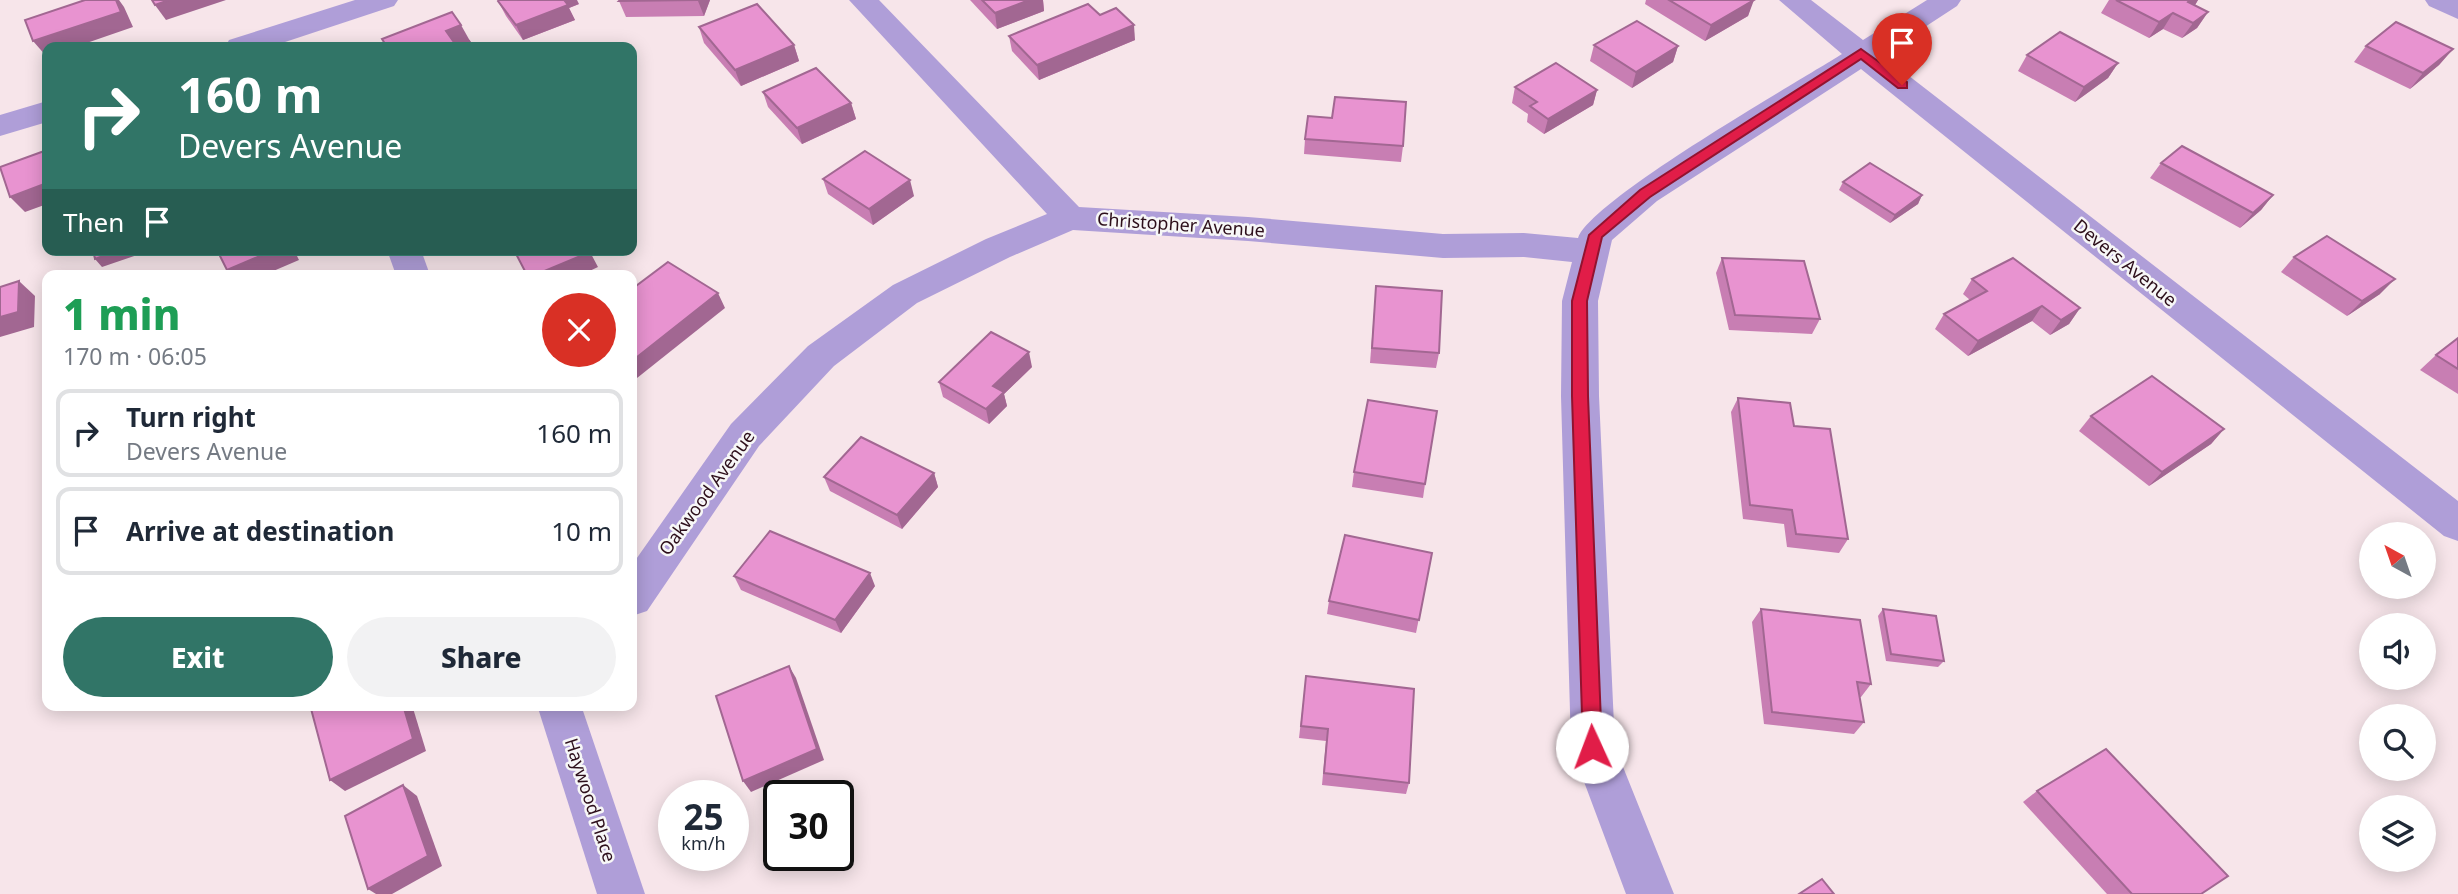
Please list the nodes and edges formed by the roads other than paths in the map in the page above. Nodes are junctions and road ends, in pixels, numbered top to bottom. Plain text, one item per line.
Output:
1 (384, 0) edge
2 (863, 0) edge
3 (1793, 0) edge
4 (1947, 0) edge
5 (2439, 0) edge
6 (2458, 10) edge
7 (255, 42) edge
8 (1861, 53) junction
9 (42, 113) edge
10 (0, 126) edge
11 (1070, 218) junction
12 (1591, 252) junction
13 (2458, 524) edge
14 (637, 591) edge
15 (561, 711) edge
16 (584, 711) edge
17 (580, 769) junction
18 (621, 894) edge
19 (1650, 894) edge

1 - 7 street
2 - 11 street
3 - 8 street, Devers Avenue
4 - 8 street
5 - 6 street
8 - 12 street
8 - 13 street, Devers Avenue
9 - 10 street
11 - 12 street, Christopher Avenue
11 - 14 street, Oakwood Avenue
12 - 19 street
15 - 17 street, Haywood Place
16 - 17 street
17 - 18 street, Haywood Place

